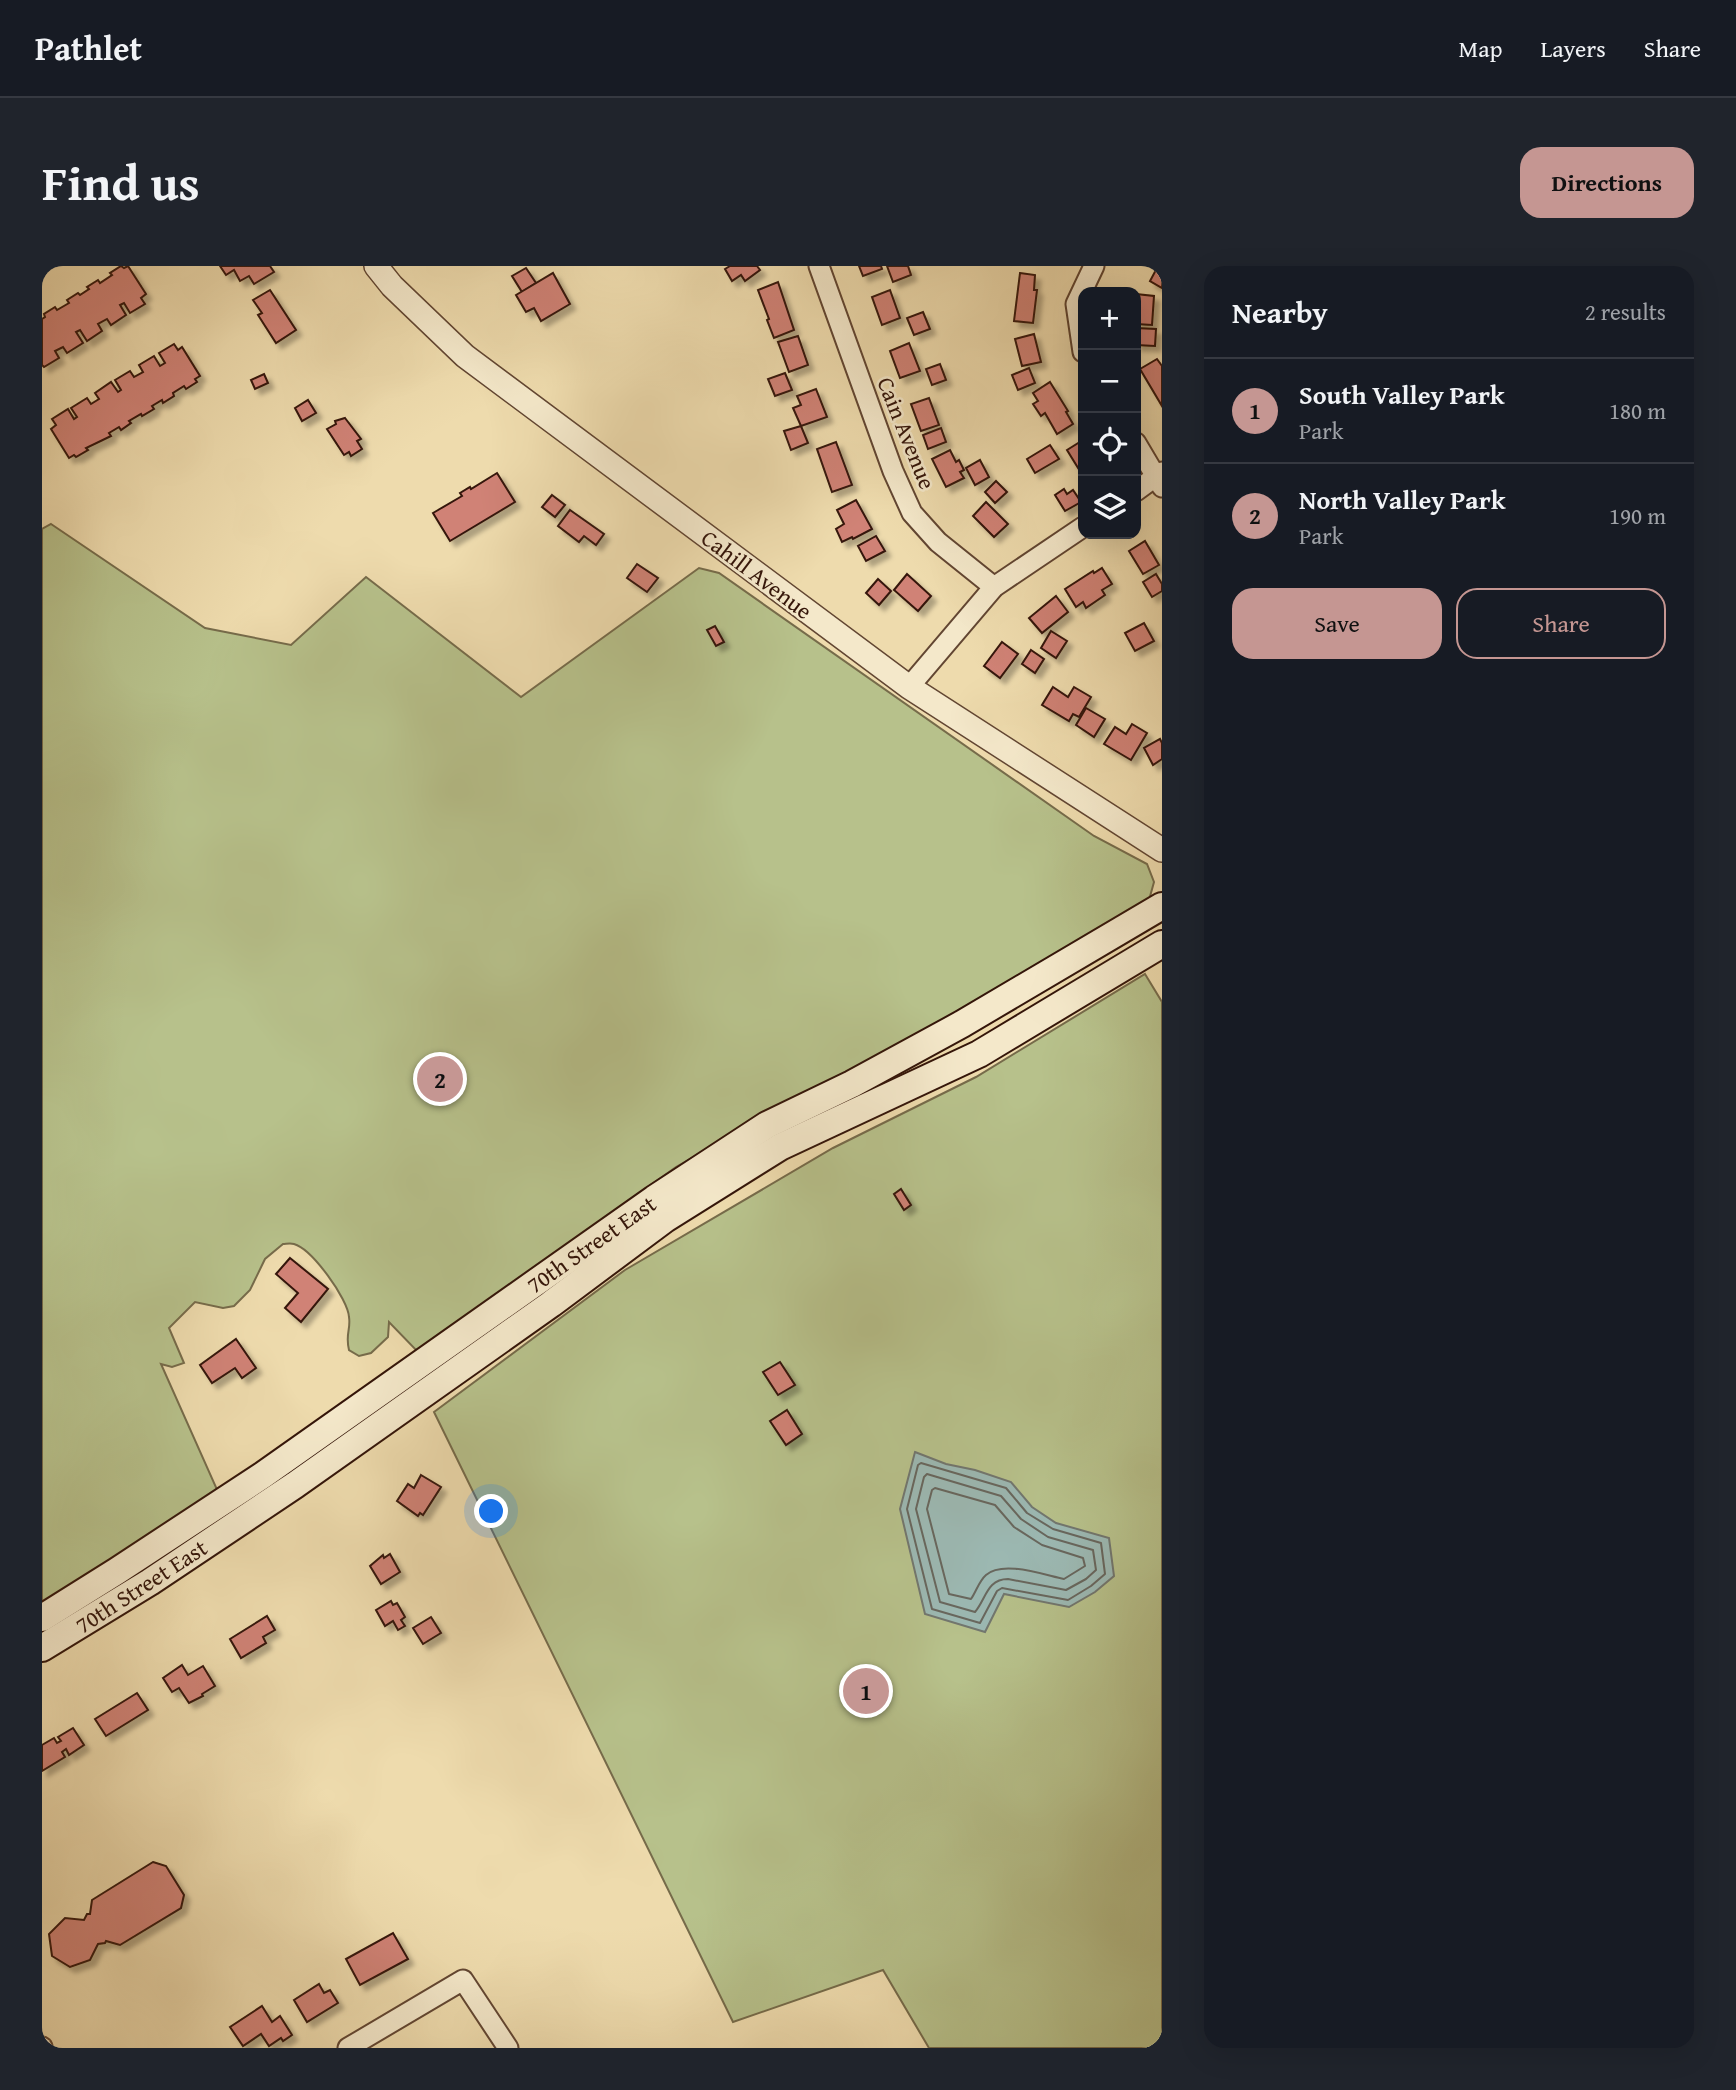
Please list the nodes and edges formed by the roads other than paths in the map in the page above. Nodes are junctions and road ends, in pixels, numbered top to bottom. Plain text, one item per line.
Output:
1 (376, 266) edge
2 (819, 266) edge
3 (1094, 266) edge
4 (1083, 350) edge
5 (1141, 450) edge
6 (1160, 479) edge
7 (1141, 488) edge
8 (1078, 530) edge
9 (994, 587) junction
10 (909, 687) junction
11 (1162, 850) edge
12 (1162, 906) edge
13 (1162, 944) edge
14 (42, 1618) edge
15 (42, 1648) edge
16 (348, 2048) edge
17 (508, 2048) edge

1 - 10 street, Cahill Avenue
2 - 9 street, Cain Avenue
3 - 4 street
5 - 6 street
6 - 7 street
8 - 9 street
9 - 10 street
10 - 11 street, Cahill Avenue
12 - 14 main road, 70th Street East
13 - 15 main road, 70th Street East
16 - 17 street

